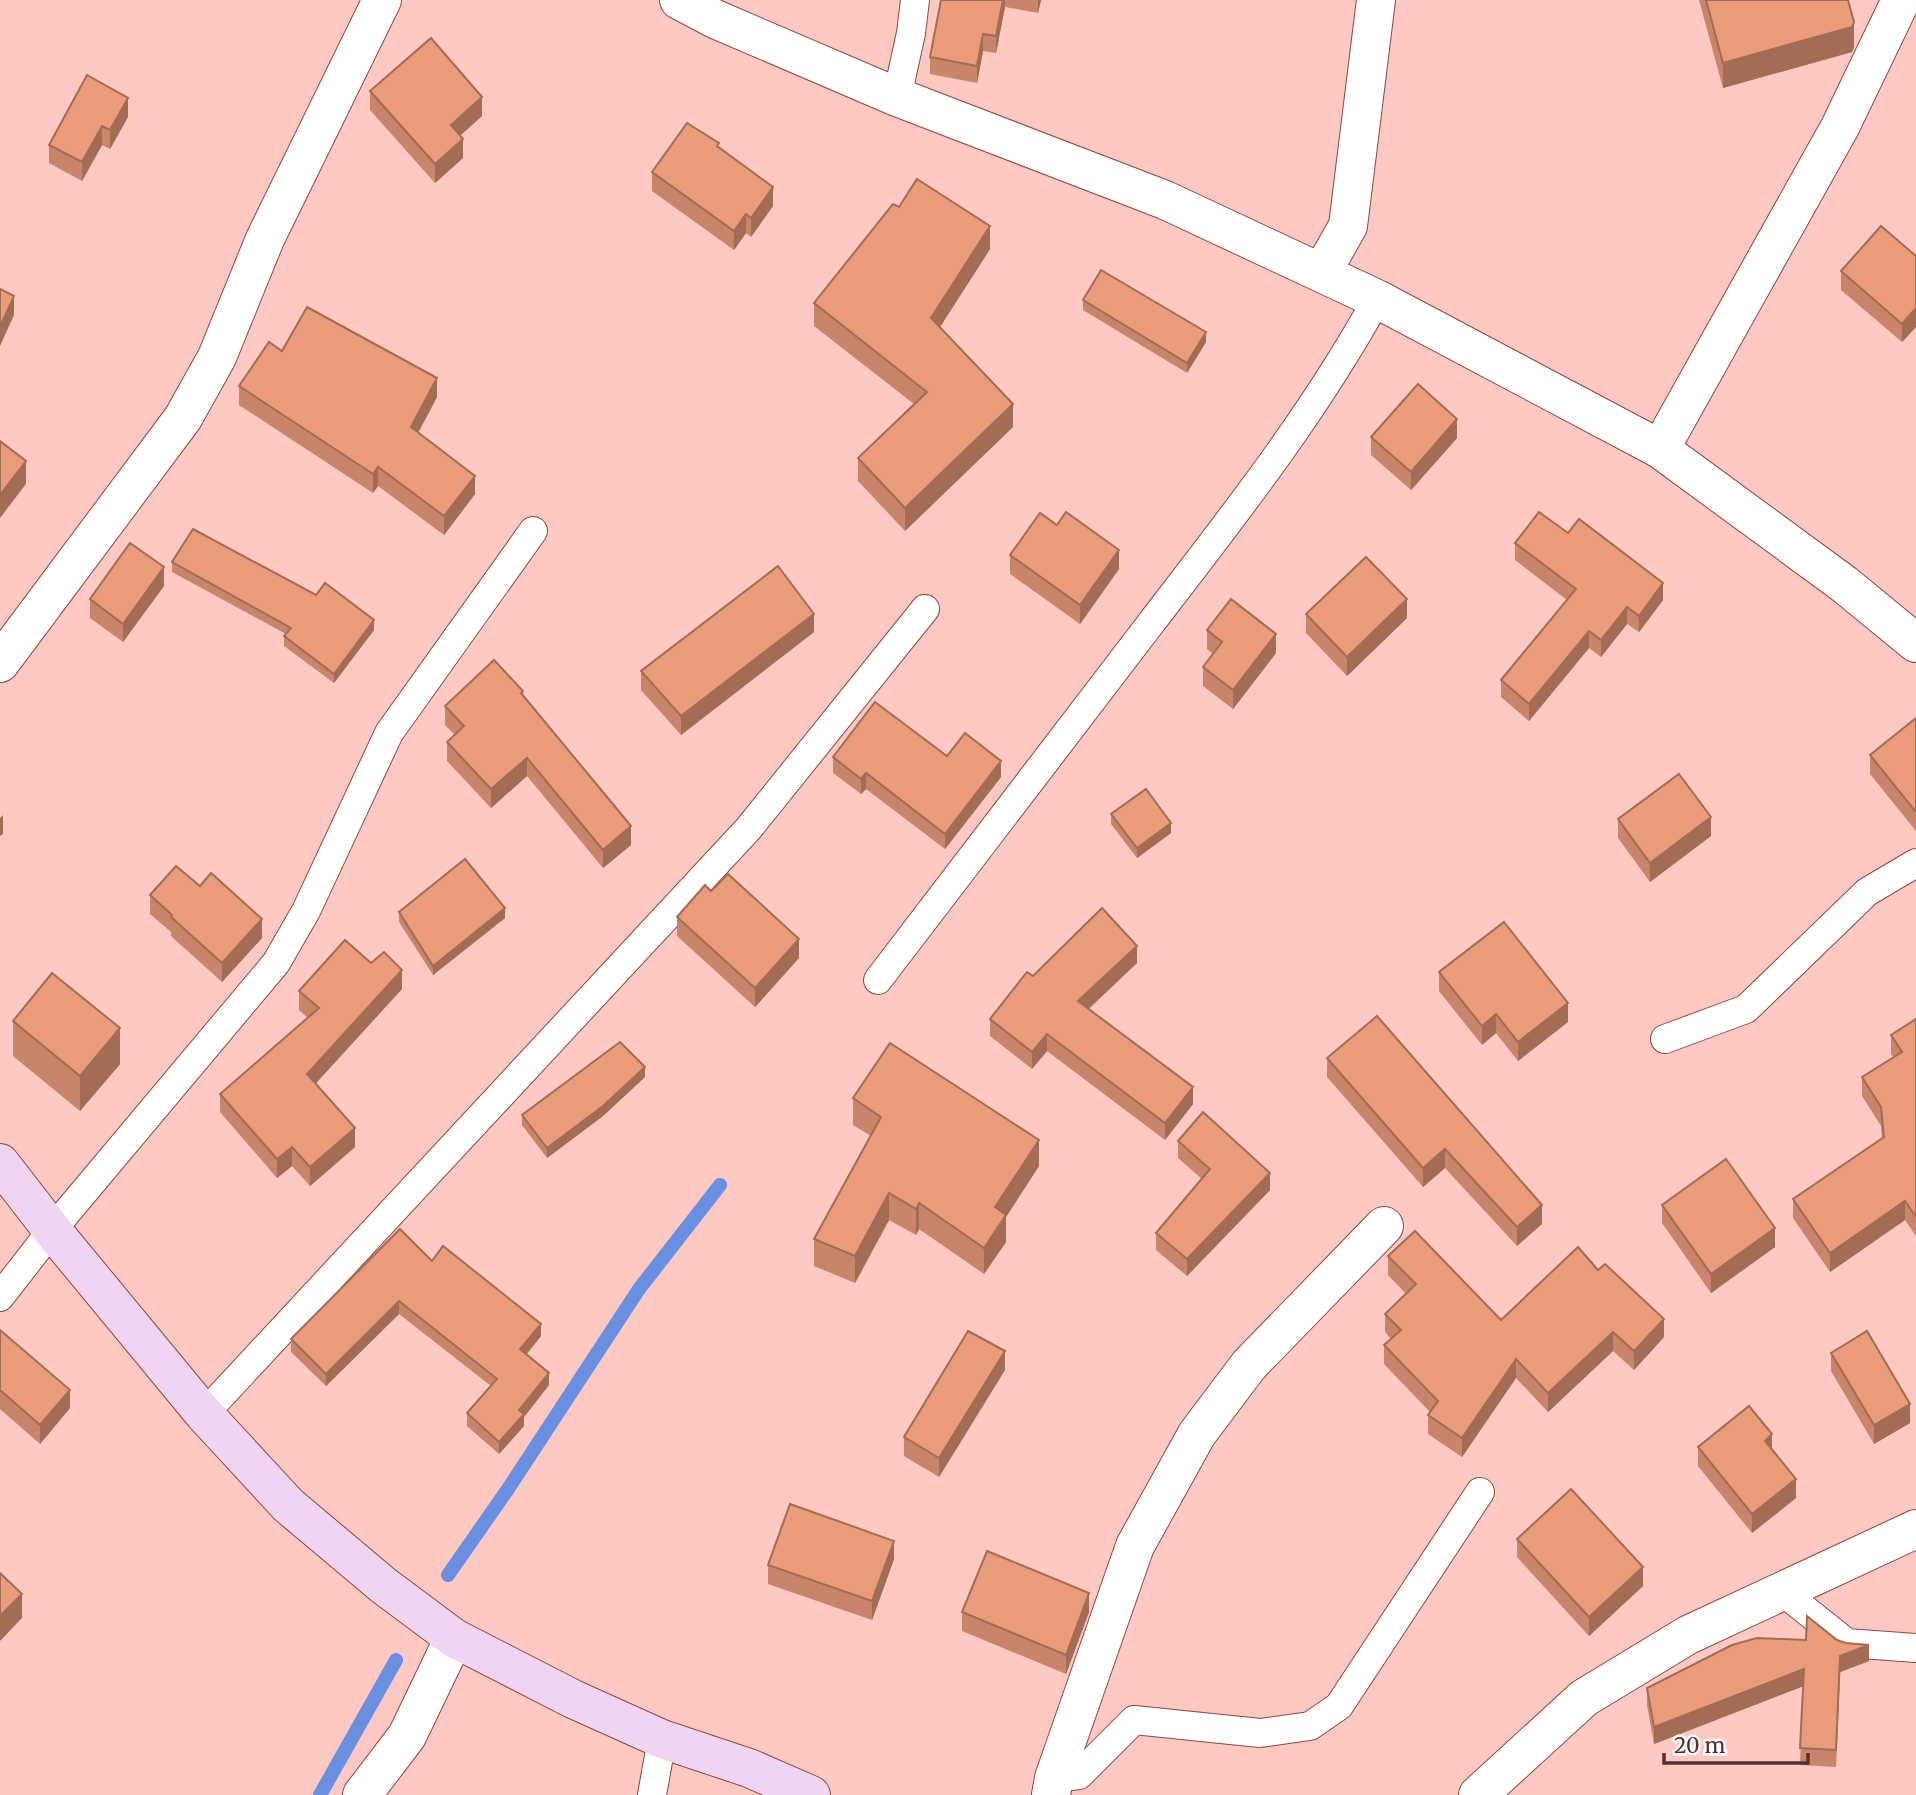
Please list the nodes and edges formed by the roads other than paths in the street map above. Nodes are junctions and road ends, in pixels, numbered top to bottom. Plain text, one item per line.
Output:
1 (383, 0) edge
2 (679, 0) edge
3 (915, 0) edge
4 (1376, 0) edge
5 (1901, 0) edge
6 (897, 97) junction
7 (1322, 272) junction
8 (1377, 299) junction
9 (1660, 449) junction
10 (533, 531) dead end
11 (925, 609) dead end
12 (1916, 643) edge
13 (0, 663) edge
14 (1916, 863) edge
15 (878, 980) dead end
16 (1665, 1039) dead end
17 (0, 1163) edge
18 (1384, 1226) dead end
19 (52, 1230) junction
20 (0, 1297) edge
21 (204, 1414) junction
22 (1480, 1492) dead end
23 (1916, 1529) edge
24 (1783, 1592) junction
25 (454, 1638) junction
26 (1916, 1648) edge
27 (662, 1739) junction
28 (1053, 1786) edge
29 (362, 1795) edge
30 (652, 1795) edge
31 (811, 1795) edge
32 (1478, 1795) edge

1 - 13 street
2 - 6 street
3 - 6 lane
4 - 7 street
5 - 9 street
6 - 7 street
7 - 8 street
8 - 9 street
8 - 15 lane
9 - 12 street
10 - 19 lane
11 - 21 lane
14 - 16 lane
17 - 19 main road
18 - 28 street
19 - 20 lane
19 - 21 main road
21 - 25 main road
22 - 28 lane
23 - 24 street
24 - 26 lane
24 - 32 street
25 - 27 main road
25 - 29 street
27 - 30 lane
27 - 31 main road

